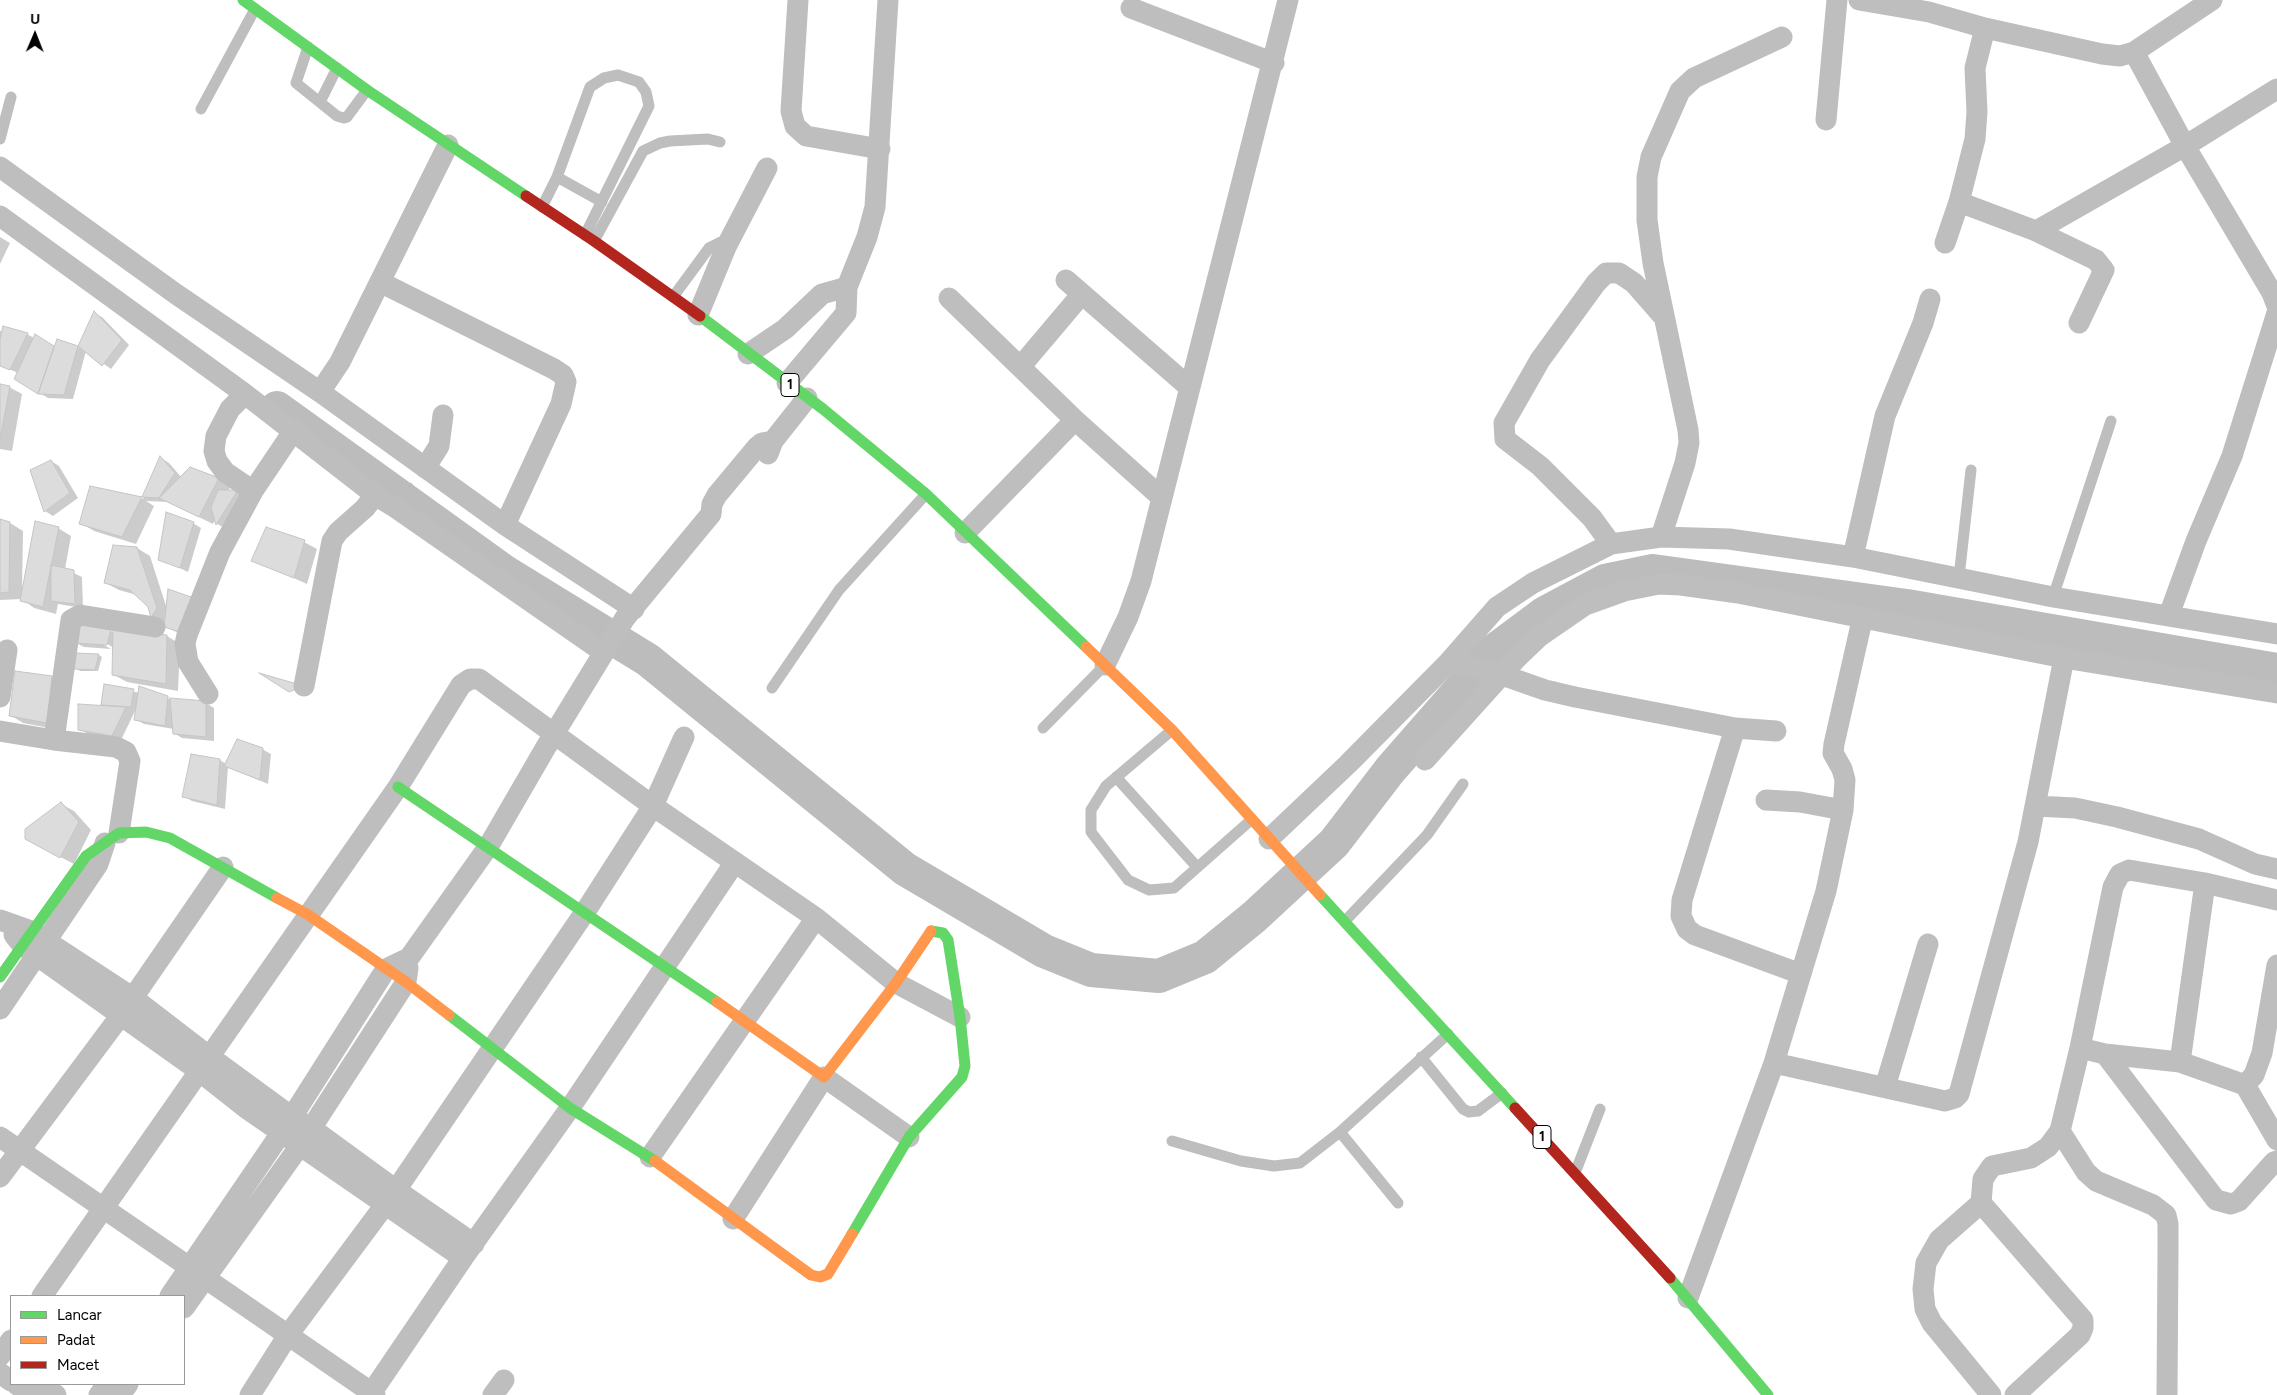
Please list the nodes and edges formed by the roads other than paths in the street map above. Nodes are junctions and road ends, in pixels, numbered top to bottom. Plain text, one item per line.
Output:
1 (243, 0) edge
2 (798, 0) edge
3 (888, 0) edge
4 (1288, 0) edge
5 (1838, 0) edge
6 (1858, 0) edge
7 (2212, 0) edge
8 (1131, 8) dead end
9 (255, 9) junction
10 (1986, 28) junction
11 (1782, 37) dead end
12 (308, 47) junction
13 (2134, 52) junction
14 (1274, 63) junction
15 (337, 68) junction
16 (367, 90) junction
17 (2275, 95) edge
18 (10, 97) dead end
19 (320, 102) junction
20 (201, 109) dead end
21 (1826, 120) dead end
22 (0, 139) edge
23 (720, 142) dead end
24 (448, 145) junction
25 (2185, 146) junction
26 (880, 149) junction
27 (0, 166) edge
28 (767, 168) dead end
29 (557, 177) junction
30 (602, 202) junction
31 (1959, 202) junction
32 (542, 207) junction
33 (0, 216) edge
34 (2036, 231) junction
35 (590, 238) junction
36 (727, 243) junction
37 (1945, 243) dead end
38 (380, 282) junction
39 (848, 287) junction
40 (673, 297) junction
41 (949, 298) dead end
42 (1930, 299) dead end
43 (2277, 306) edge
44 (2277, 313) edge
45 (698, 315) junction
46 (1664, 316) junction
47 (2079, 323) dead end
48 (748, 354) junction
49 (1021, 366) junction
50 (787, 383) junction
51 (1189, 387) junction
52 (320, 392) junction
53 (245, 394) junction
54 (807, 398) junction
55 (443, 415) dead end
56 (1075, 420) junction
57 (2111, 421) dead end
58 (294, 430) junction
59 (1971, 470) dead end
60 (420, 474) junction
61 (253, 492) junction
62 (926, 494) junction
63 (375, 496) junction
64 (1162, 498) junction
65 (505, 525) junction
66 (965, 533) junction
67 (1661, 537) junction
68 (1611, 544) junction
69 (1853, 557) junction
70 (1959, 577) junction
71 (2053, 597) junction
72 (630, 613) junction
73 (2169, 615) junction
74 (1863, 616) junction
75 (155, 627) dead end
76 (2277, 634) edge
77 (607, 646) junction
78 (7, 650) dead end
79 (2064, 658) junction
80 (1105, 665) junction
81 (1455, 665) junction
82 (1496, 673) junction
83 (304, 686) dead end
84 (772, 688) dead end
85 (2277, 693) edge
86 (208, 694) dead end
87 (0, 697) edge
88 (1042, 728) dead end
89 (1735, 728) junction
90 (1172, 730) junction
91 (0, 731) edge
92 (1776, 731) dead end
93 (554, 734) junction
94 (684, 737) dead end
95 (54, 740) junction
96 (1425, 760) dead end
97 (1116, 777) junction
98 (1464, 784) dead end
99 (398, 786) junction
100 (1766, 800) dead end
101 (653, 806) junction
102 (2035, 806) junction
103 (1843, 810) junction
104 (1251, 820) junction
105 (112, 838) junction
106 (1271, 842) junction
107 (488, 847) junction
108 (735, 862) junction
109 (1197, 867) junction
110 (223, 868) junction
111 (2277, 870) edge
112 (2205, 883) junction
113 (2277, 900) edge
114 (584, 912) junction
115 (307, 914) junction
116 (816, 918) junction
117 (2, 921) edge
118 (1345, 921) junction
119 (34, 944) junction
120 (1928, 944) dead end
121 (409, 958) junction
122 (2277, 965) edge
123 (666, 966) junction
124 (386, 969) junction
125 (1801, 974) junction
126 (0, 978) edge
127 (406, 982) junction
128 (896, 983) junction
129 (126, 1006) junction
130 (0, 1009) edge
131 (960, 1017) junction
132 (746, 1021) junction
133 (1448, 1034) junction
134 (491, 1048) junction
135 (2080, 1048) junction
136 (2105, 1054) junction
137 (1421, 1058) junction
138 (2180, 1062) junction
139 (1774, 1063) junction
140 (204, 1064) junction
141 (824, 1077) junction
142 (2246, 1085) junction
143 (1885, 1087) junction
144 (1502, 1093) junction
145 (570, 1108) junction
146 (1600, 1109) dead end
147 (286, 1124) junction
148 (2060, 1131) junction
149 (1340, 1132) junction
150 (306, 1136) junction
151 (0, 1137) edge
152 (909, 1137) junction
153 (2277, 1140) edge
154 (1172, 1141) dead end
155 (20, 1150) junction
156 (650, 1157) junction
157 (2277, 1161) edge
158 (1575, 1174) junction
159 (0, 1177) edge
160 (390, 1197) junction
161 (1398, 1203) dead end
162 (1981, 1203) junction
163 (103, 1207) junction
164 (733, 1219) junction
165 (469, 1251) junction
166 (198, 1273) junction
167 (43, 1295) edge
168 (171, 1295) edge
169 (1688, 1298) junction
170 (185, 1306) edge
171 (288, 1334) junction
172 (10, 1341) edge
173 (0, 1356) edge
174 (17, 1385) edge
175 (41, 1385) edge
176 (372, 1394) edge
177 (31, 1395) edge
178 (56, 1395) edge
179 (250, 1395) edge
180 (1768, 1395) edge
181 (1990, 1395) edge
182 (2015, 1395) edge
183 (2167, 1395) edge

1 - 9 main road, 1
2 - 26 street
3 - 26 street
4 - 14 street
5 - 21 street
6 - 10 street
7 - 13 street
8 - 14 street
9 - 12 main road, 1
9 - 20 lane
10 - 13 street
10 - 31 street
11 - 46 street
12 - 15 main road, 1
12 - 19 lane
13 - 25 street
14 - 51 street
15 - 16 main road, 1
15 - 19 lane
16 - 19 lane
16 - 24 main road, 1
17 - 25 street
18 - 22 lane
23 - 35 lane
24 - 32 main road, 1
24 - 38 street
25 - 34 street
25 - 43 street
26 - 39 street
27 - 52 street
28 - 36 street
29 - 30 lane
29 - 30 lane
29 - 32 lane
30 - 35 lane
31 - 34 street
31 - 37 street
32 - 35 main road, 1
33 - 53 street
34 - 47 street
35 - 40 main road, 1
36 - 40 lane
36 - 45 street
38 - 52 street
38 - 65 street
39 - 48 street
39 - 50 street
40 - 45 main road, 1
41 - 49 street
42 - 69 street
44 - 73 street
45 - 48 main road, 1
46 - 67 street
46 - 68 street
48 - 50 main road, 1
49 - 51 street
49 - 56 street
50 - 54 main road, 1
51 - 64 street
52 - 60 street
53 - 58 street
53 - 61 street
54 - 62 main road, 1
54 - 72 street
55 - 60 street
56 - 64 street
56 - 66 street
57 - 71 lane
58 - 61 street
58 - 63 street
59 - 70 lane
60 - 65 street
61 - 86 street
62 - 66 main road, 1
62 - 84 lane
63 - 77 street
63 - 83 street
64 - 80 street
65 - 72 street
66 - 80 main road, 1
67 - 68 street
67 - 69 street
68 - 81 street
69 - 70 street
70 - 71 street
71 - 73 street
72 - 77 street
73 - 76 street
74 - 79 street
74 - 82 street
74 - 103 street
75 - 95 street
77 - 93 street
78 - 87 street
79 - 85 street
79 - 102 street
80 - 88 lane
80 - 90 main road, 1
81 - 82 street
81 - 106 street
82 - 89 street
82 - 96 street
89 - 92 street
89 - 125 street
90 - 97 lane
90 - 104 main road, 1
91 - 95 street
93 - 99 street
93 - 101 street
93 - 107 street
94 - 101 street
95 - 105 street
97 - 109 lane
97 - 109 lane
98 - 118 lane
99 - 107 main road
99 - 115 street
100 - 103 street
101 - 108 street
101 - 114 street
102 - 111 street
102 - 143 street
103 - 125 street
104 - 106 main road, 1
104 - 109 lane
105 - 110 main road
105 - 119 street
106 - 118 main road, 1
107 - 114 main road
107 - 121 street
108 - 116 street
108 - 123 street
110 - 115 main road
110 - 129 street
112 - 113 street
112 - 135 street
112 - 138 street
114 - 123 main road
114 - 134 street
115 - 124 main road
115 - 140 street
116 - 128 street
116 - 132 street
117 - 119 street
118 - 133 main road, 1
119 - 126 main road
119 - 129 street
119 - 130 street
120 - 143 street
121 - 124 street
121 - 127 street
122 - 142 street
123 - 132 main road
123 - 145 street
124 - 127 main road
124 - 147 street
125 - 139 street
127 - 134 main road
127 - 150 street
128 - 131 street
128 - 131 main road
128 - 141 main road
129 - 140 street
129 - 155 street
131 - 152 main road
132 - 141 main road
132 - 156 street
133 - 137 lane
133 - 144 main road, 1
134 - 145 main road
134 - 160 street
135 - 136 street
135 - 148 street
136 - 138 street
136 - 157 street
137 - 144 lane
137 - 149 lane
138 - 142 street
139 - 143 street
139 - 169 street
140 - 147 street
140 - 163 street
141 - 152 street
141 - 164 street
142 - 153 street
144 - 158 main road, 1
145 - 156 main road
145 - 165 street
146 - 158 lane
147 - 150 street
147 - 166 street
148 - 162 street
148 - 183 street
149 - 154 lane
149 - 161 lane
150 - 160 street
150 - 166 street
151 - 155 street
152 - 164 main road
155 - 159 street
155 - 163 street
156 - 164 main road
158 - 169 main road, 1
160 - 165 street
160 - 171 street
162 - 181 street
162 - 182 street
163 - 166 street
163 - 167 street
165 - 176 street
166 - 168 street
166 - 170 street
166 - 171 street
169 - 180 main road, 1
171 - 176 street
171 - 179 street
172 - 173 street
174 - 177 street
175 - 178 street

